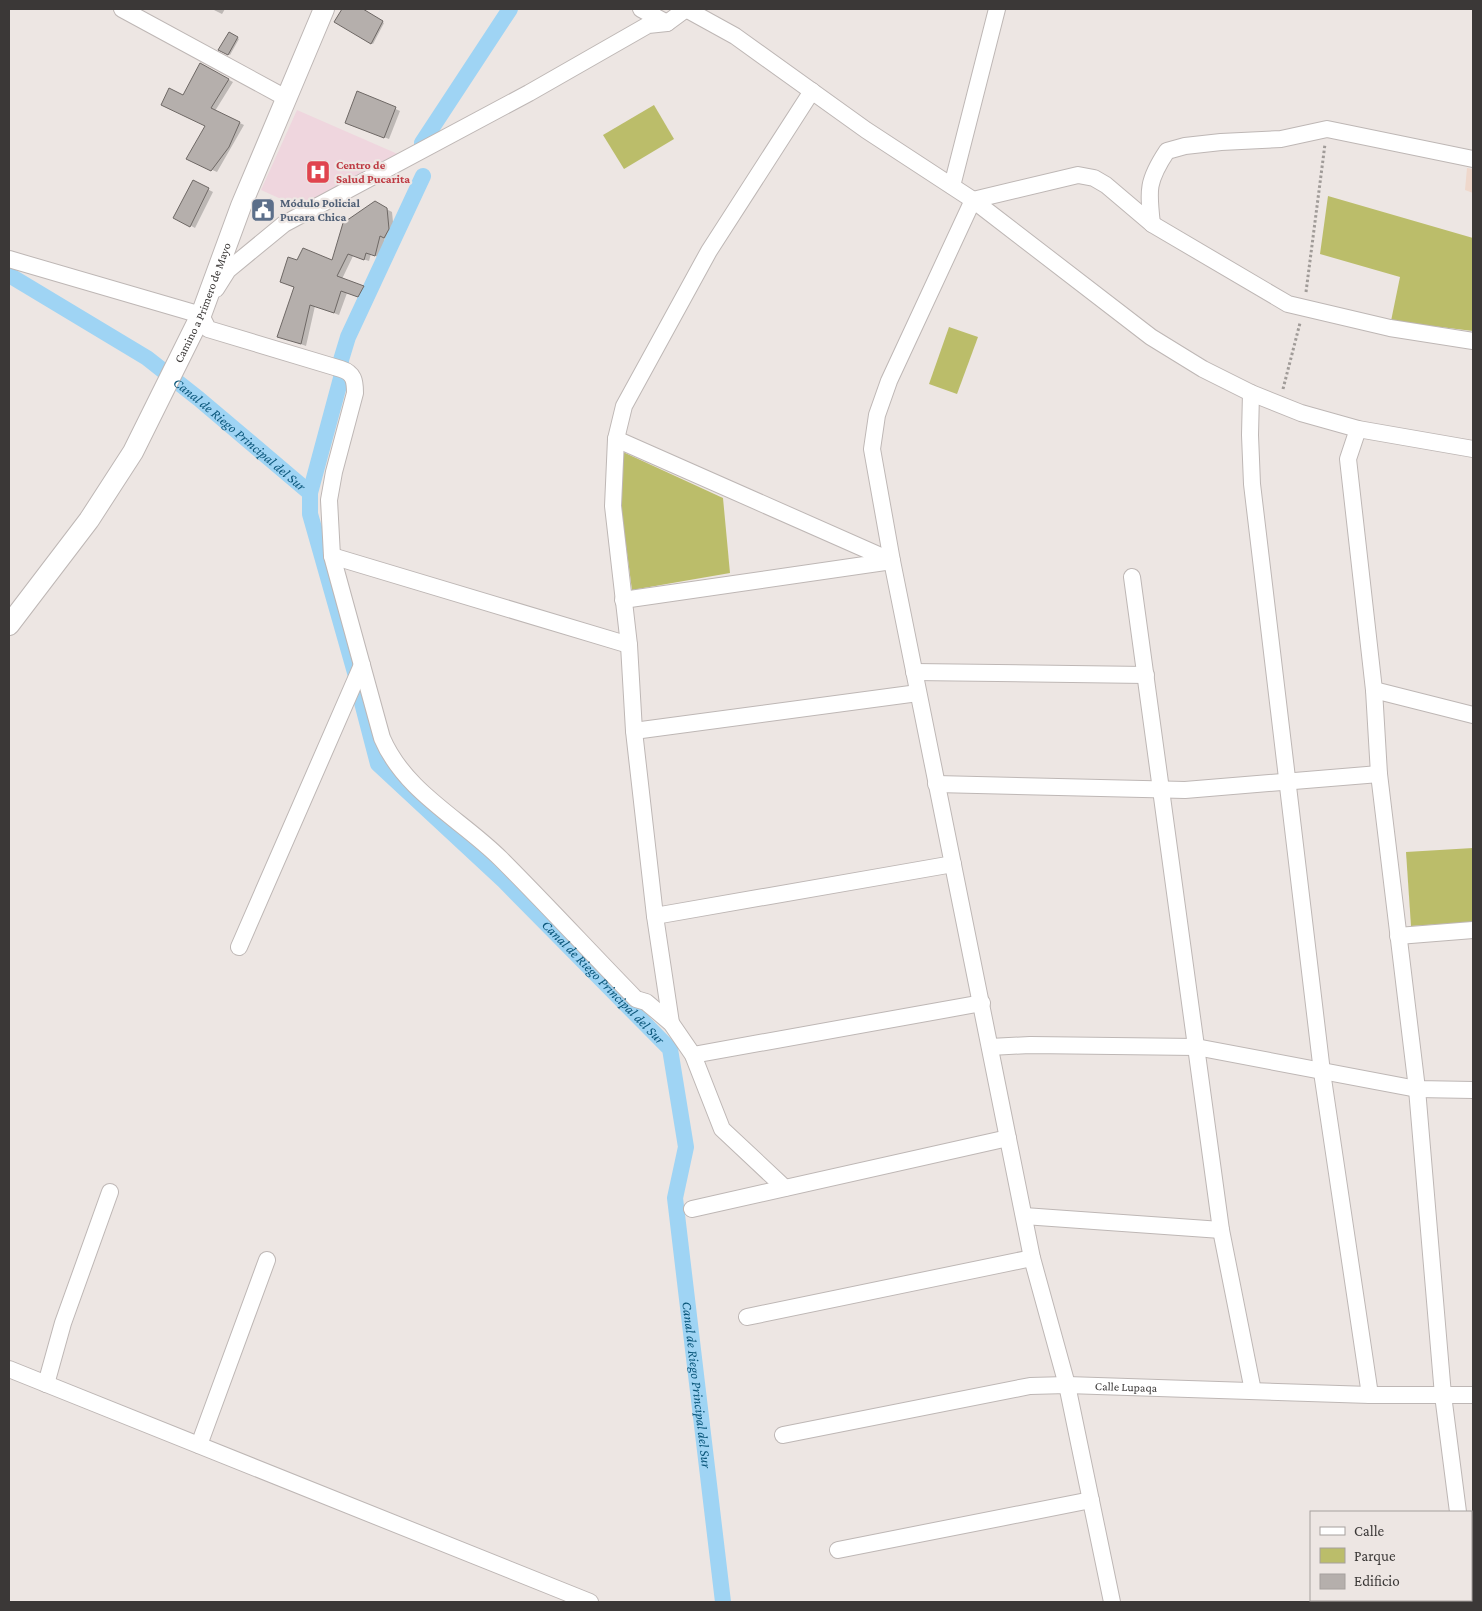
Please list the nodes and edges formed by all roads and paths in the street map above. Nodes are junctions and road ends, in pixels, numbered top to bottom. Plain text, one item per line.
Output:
1 (122, 9) edge
2 (324, 9) edge
3 (641, 9) edge
4 (686, 9) edge
5 (997, 9) edge
6 (667, 23) junction
7 (812, 91) junction
8 (286, 98) junction
9 (1326, 129) junction
10 (1473, 159) edge
11 (952, 186) junction
12 (973, 200) junction
13 (1152, 224) junction
14 (9, 259) edge
15 (1304, 308) junction
16 (201, 315) junction
17 (1473, 341) edge
18 (1251, 393) junction
19 (1279, 404) junction
20 (1358, 429) junction
21 (616, 439) junction
22 (1473, 449) edge
23 (332, 556) junction
24 (892, 561) junction
25 (1132, 577) dead end
26 (623, 600) junction
27 (9, 625) edge
28 (630, 645) junction
29 (362, 665) junction
30 (914, 672) junction
31 (1146, 675) junction
32 (1374, 690) junction
33 (918, 693) junction
34 (1473, 715) edge
35 (634, 730) junction
36 (1379, 774) junction
37 (1288, 783) junction
38 (936, 784) junction
39 (1161, 789) junction
40 (953, 864) junction
41 (655, 916) junction
42 (1473, 930) edge
43 (1398, 936) junction
44 (239, 947) dead end
45 (982, 1003) junction
46 (671, 1023) junction
47 (990, 1047) junction
48 (1196, 1047) junction
49 (693, 1055) junction
50 (1322, 1072) junction
51 (1417, 1089) junction
52 (1473, 1090) edge
53 (1008, 1138) junction
54 (785, 1188) junction
55 (110, 1192) dead end
56 (692, 1209) dead end
57 (1024, 1216) junction
58 (1221, 1230) junction
59 (1032, 1258) junction
60 (266, 1260) dead end
61 (747, 1317) dead end
62 (9, 1370) edge
63 (46, 1384) junction
64 (1067, 1385) junction
65 (1253, 1391) junction
66 (1370, 1395) junction
67 (1443, 1395) junction
68 (1473, 1395) edge
69 (783, 1435) dead end
70 (199, 1446) junction
71 (1091, 1500) junction
72 (1458, 1511) edge
73 (838, 1550) dead end
74 (590, 1602) edge
75 (1112, 1602) edge

1 - 8 street
2 - 8 main road, Camino a Primero de Mayo
3 - 6 street
4 - 6 street
4 - 7 street
5 - 11 street
6 - 16 street
7 - 11 street
7 - 21 street
8 - 16 main road, Camino a Primero de Mayo
9 - 10 street
9 - 13 street
9 - 15 path
11 - 12 street
12 - 13 street
12 - 18 street
12 - 24 street
13 - 15 street
14 - 16 street
15 - 17 street
15 - 19 path
16 - 23 street
16 - 27 main road, Camino a Primero de Mayo
18 - 19 street
18 - 37 street
19 - 20 street
20 - 22 street
20 - 32 street
21 - 24 street
21 - 26 street
23 - 28 street
23 - 29 street
24 - 26 street
24 - 30 street
25 - 31 street
26 - 28 street
28 - 35 street
29 - 44 street
29 - 46 street
30 - 31 street
30 - 33 street
31 - 39 street
32 - 34 street
32 - 36 street
33 - 35 street
33 - 38 street
35 - 41 street
36 - 37 street
36 - 43 street
37 - 39 street
37 - 50 street
38 - 39 street
38 - 40 street
39 - 48 street
40 - 41 street
40 - 45 street
41 - 46 street
42 - 43 street
43 - 51 street
45 - 47 street
45 - 49 street
46 - 49 street
47 - 48 street
47 - 53 street
48 - 50 street
48 - 58 street
49 - 54 street
50 - 51 street
50 - 66 street
51 - 52 street
51 - 67 street
53 - 54 street
53 - 57 street
54 - 56 street
55 - 63 street
57 - 58 street
57 - 59 street
58 - 65 street
59 - 61 street
59 - 64 street
60 - 70 street
62 - 63 street
63 - 70 street
64 - 65 street, Calle Lupaqa
64 - 69 street, Calle Lupaqa
64 - 71 street
65 - 66 street, Calle Lupaqa
66 - 67 street, Calle Lupaqa
67 - 68 street, Calle Lupaqa
67 - 72 street
70 - 74 street
71 - 73 street
71 - 75 street

